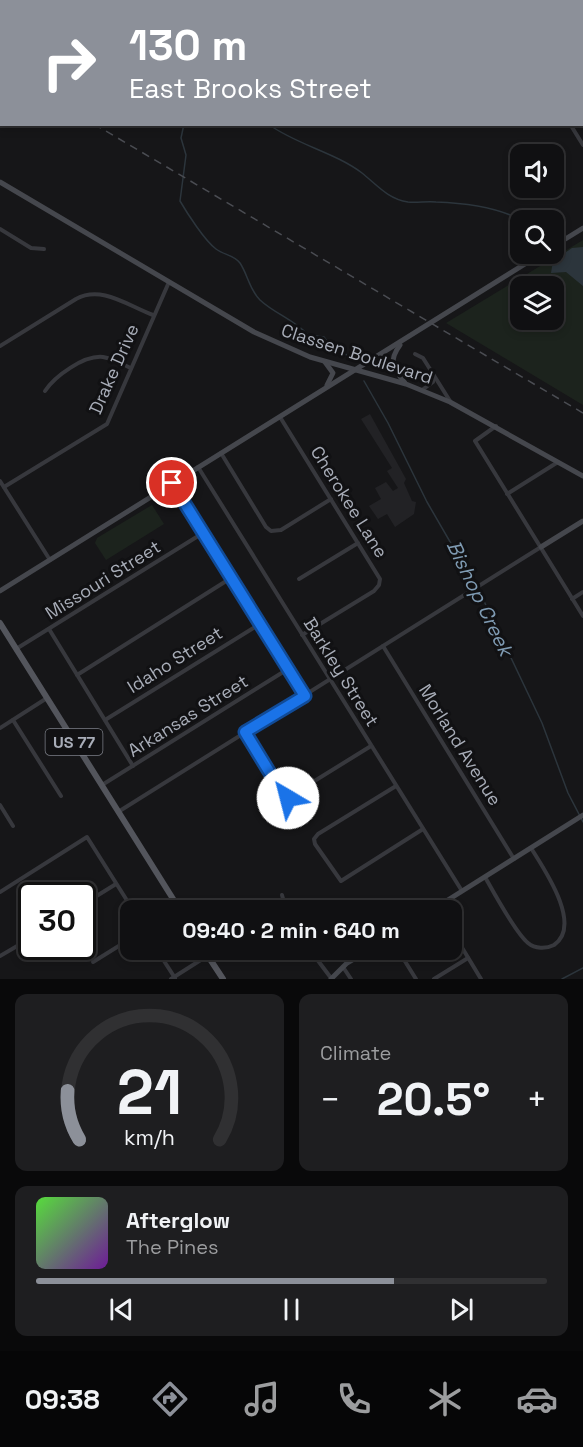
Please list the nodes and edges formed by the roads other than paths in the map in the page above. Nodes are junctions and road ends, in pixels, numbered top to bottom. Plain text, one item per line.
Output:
1 (571, 126) edge
2 (583, 145) edge
3 (0, 182) edge
4 (583, 228) edge
5 (0, 229) edge
6 (564, 240) edge
7 (44, 249) dead end
8 (525, 264) edge
9 (169, 282) junction
10 (153, 315) junction
11 (402, 342) junction
12 (0, 346) edge
13 (415, 354) dead end
14 (326, 362) junction
15 (131, 368) junction
16 (354, 369) junction
17 (432, 373) junction
18 (406, 384) junction
19 (326, 386) junction
20 (422, 390) junction
21 (45, 391) dead end
22 (450, 402) junction
23 (280, 417) junction
24 (497, 426) junction
25 (221, 453) junction
26 (558, 462) junction
27 (198, 467) junction
28 (583, 476) edge
29 (0, 481) edge
30 (172, 483) junction
31 (4, 487) junction
32 (507, 494) junction
33 (331, 500) junction
34 (583, 521) edge
35 (203, 533) junction
36 (358, 543) junction
37 (541, 547) junction
38 (50, 560) junction
39 (231, 578) junction
40 (298, 579) dead end
41 (0, 591) edge
42 (583, 592) edge
43 (572, 599) junction
44 (583, 616) edge
45 (0, 623) edge
46 (260, 624) junction
47 (49, 629) junction
48 (302, 635) junction
49 (383, 646) junction
50 (16, 649) junction
51 (288, 669) junction
52 (76, 675) junction
53 (330, 680) junction
54 (305, 696) junction
55 (47, 698) junction
56 (13, 720) junction
57 (105, 720) junction
58 (0, 728) edge
59 (245, 732) junction
60 (371, 746) junction
61 (134, 765) junction
62 (102, 785) junction
63 (396, 786) junction
64 (62, 796) dead end
65 (0, 805) edge
66 (118, 812) junction
67 (583, 815) edge
68 (13, 826) dead end
69 (423, 829) junction
70 (531, 848) junction
71 (514, 859) junction
72 (485, 877) junction
73 (116, 884) junction
74 (462, 891) junction
75 (0, 892) edge
76 (282, 895) dead end
77 (96, 896) edge
78 (126, 900) edge
79 (174, 900) edge
80 (283, 900) edge
81 (450, 900) edge
82 (120, 945) edge
83 (18, 946) edge
84 (462, 948) edge
85 (0, 956) edge
86 (468, 958) junction
87 (163, 960) edge
88 (196, 960) edge
89 (211, 960) edge
90 (317, 960) edge
91 (354, 960) edge
92 (404, 960) edge
93 (93, 962) dead end
94 (343, 967) junction
95 (173, 978) edge
96 (223, 979) edge
97 (331, 979) edge
98 (351, 979) edge
99 (416, 979) edge
100 (434, 979) edge
101 (482, 979) edge

1 - 2 street
3 - 9 street, Classen Boulevard
4 - 6 street
5 - 7 street
8 - 11 street
9 - 10 street, Drake Drive
9 - 14 street, Classen Boulevard
10 - 12 street
10 - 15 street, Drake Drive
11 - 16 street
11 - 18 street
13 - 17 street
14 - 16 street, Classen Boulevard
14 - 19 street
15 - 21 street
15 - 31 street, Drake Drive
16 - 18 street, Classen Boulevard
16 - 19 street
17 - 20 street
17 - 22 street
18 - 20 street, Classen Boulevard
19 - 23 street
20 - 22 street, Classen Boulevard
22 - 24 street, Classen Boulevard
23 - 25 street
23 - 33 street, Cherokee Lane
24 - 26 street, Classen Boulevard
24 - 32 street
25 - 27 street
25 - 33 street
26 - 28 street, Classen Boulevard
26 - 32 street
27 - 30 street
27 - 48 street, Barkley Street
29 - 31 street
30 - 35 street
30 - 38 street
31 - 38 street
32 - 37 street
33 - 36 street, Cherokee Lane
34 - 37 street
35 - 39 street
35 - 47 street, Missouri Street
36 - 40 street
36 - 48 street, Cherokee Lane
37 - 43 street
37 - 49 street
38 - 41 street
39 - 46 street
39 - 52 street
42 - 43 street
43 - 44 street
45 - 50 main road, US 77
46 - 51 street
46 - 57 street, Idaho Street
47 - 50 street, Missouri Street
47 - 52 street
48 - 53 street, Barkley Street
49 - 53 street
49 - 71 street, Morland Avenue
50 - 55 main road, US 77
51 - 54 street
51 - 61 street, Arkansas Street
52 - 57 street
53 - 54 street
53 - 60 street, Barkley Street
54 - 59 street
55 - 56 street
55 - 62 main road, US 77
56 - 58 street
56 - 64 street
57 - 61 street
59 - 60 street
59 - 66 street
60 - 63 street, Barkley Street
61 - 62 street, Arkansas Street
62 - 66 main road, US 77
63 - 69 street, Barkley Street
63 - 69 street
65 - 68 street
66 - 79 main road, US 77
67 - 70 street
69 - 74 street, Barkley Street
70 - 71 street
70 - 72 street
71 - 72 street
72 - 74 street
73 - 75 street
73 - 77 street
73 - 78 street
74 - 81 street
76 - 80 street
82 - 93 street
83 - 85 street
84 - 86 street
86 - 100 street
86 - 101 street
87 - 95 street
88 - 95 street
89 - 96 main road
90 - 97 street
91 - 94 street
92 - 99 street
94 - 97 street
94 - 98 street

